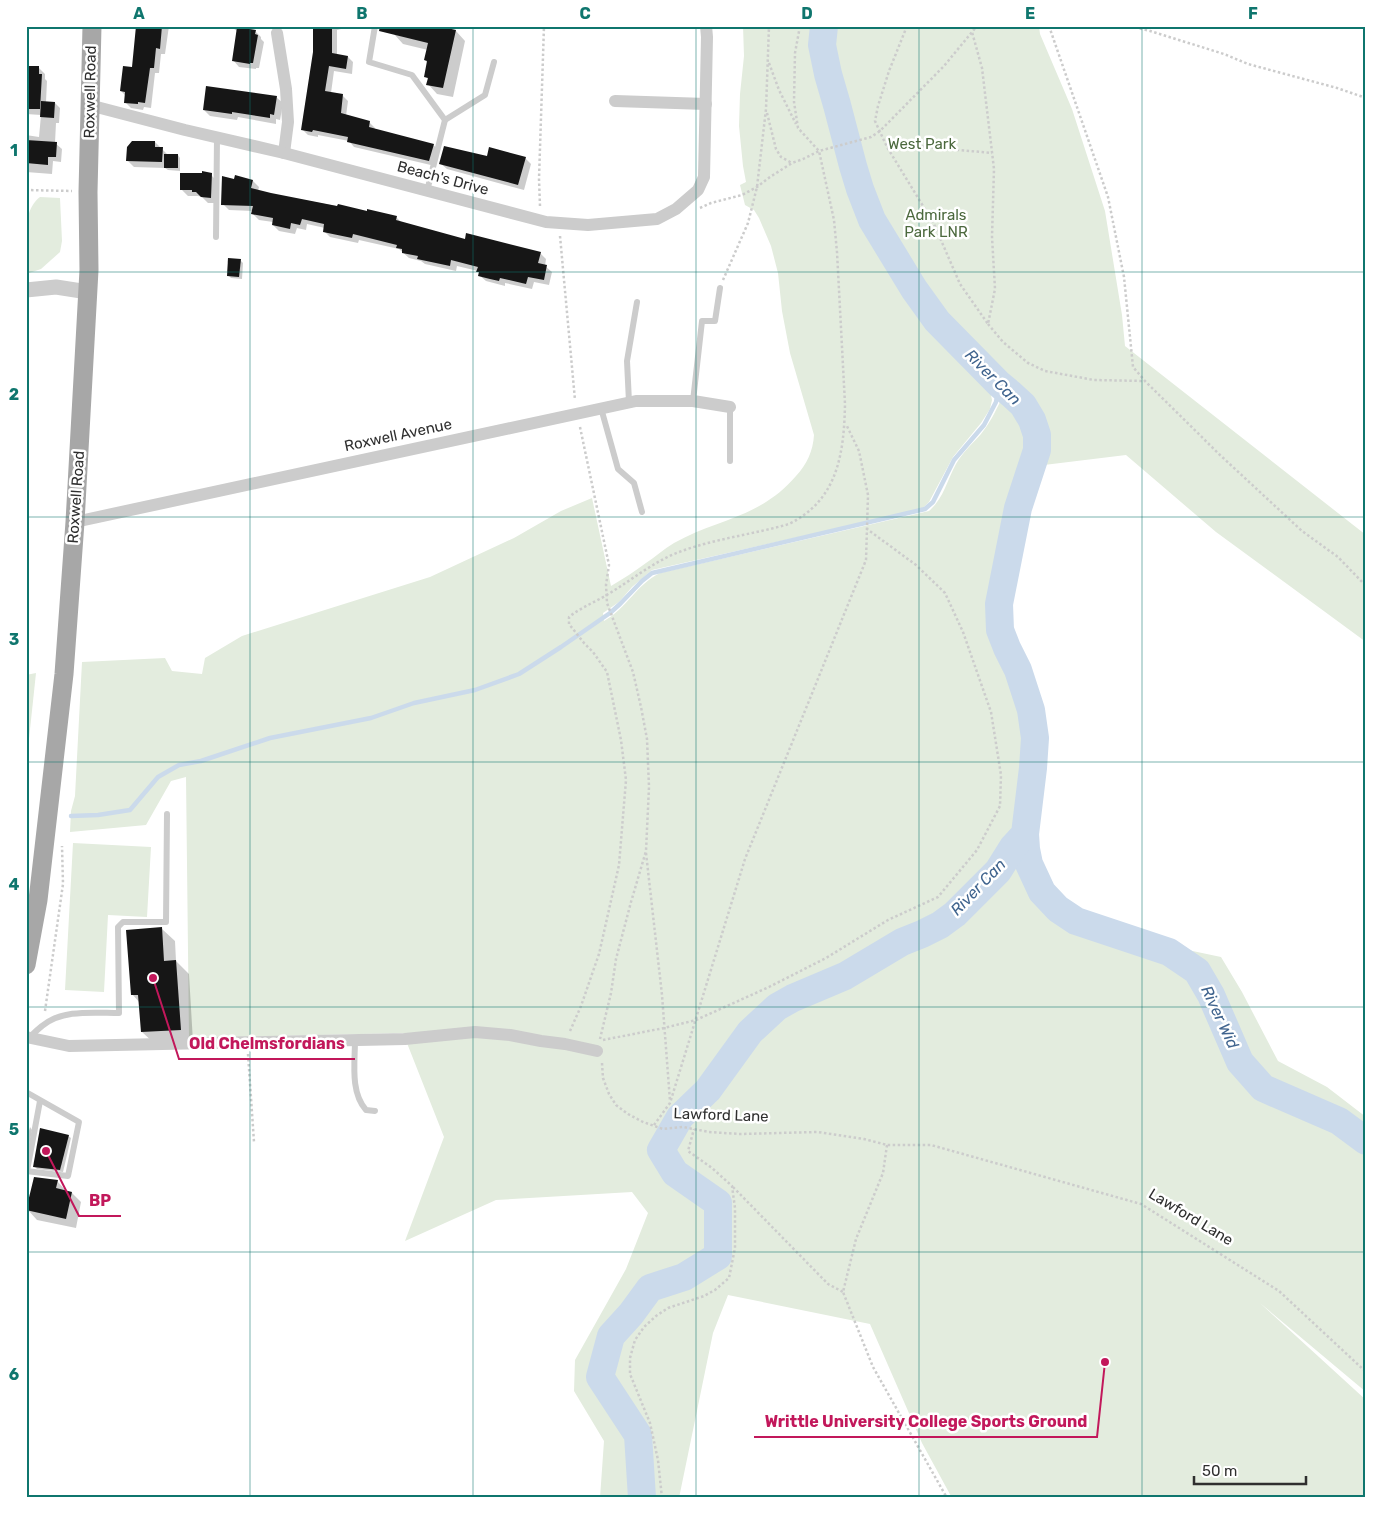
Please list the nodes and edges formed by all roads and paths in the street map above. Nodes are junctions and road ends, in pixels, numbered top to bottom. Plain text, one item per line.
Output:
1 (92, 26) edge
2 (375, 26) edge
3 (544, 26) edge
4 (706, 26) edge
5 (770, 26) edge
6 (798, 26) edge
7 (907, 26) edge
8 (977, 26) edge
9 (1049, 26) edge
10 (1130, 26) edge
11 (972, 32) junction
12 (277, 33) dead end
13 (494, 62) dead end
14 (768, 62) junction
15 (1366, 98) edge
16 (615, 101) dead end
17 (706, 104) junction
18 (89, 105) junction
19 (766, 109) junction
20 (445, 120) junction
21 (798, 128) junction
22 (880, 131) junction
23 (217, 138) junction
24 (887, 147) junction
25 (819, 151) junction
26 (284, 153) junction
27 (992, 153) junction
28 (792, 163) junction
29 (758, 187) junction
30 (26, 190) edge
31 (428, 191) junction
32 (88, 192) junction
33 (676, 209) junction
34 (546, 222) junction
35 (216, 237) dead end
36 (720, 288) joint
37 (26, 290) edge
38 (88, 292) junction
39 (638, 302) dead end
40 (988, 324) junction
41 (1145, 381) junction
42 (693, 401) junction
43 (630, 402) junction
44 (730, 407) joint
45 (601, 408) junction
46 (845, 422) junction
47 (730, 461) dead end
48 (642, 512) dead end
49 (75, 522) junction
50 (867, 529) junction
51 (1366, 586) edge
52 (606, 595) junction
53 (167, 814) dead end
54 (646, 852) junction
55 (26, 965) edge
56 (696, 1020) junction
57 (664, 1028) junction
58 (28, 1038) edge
59 (355, 1040) junction
60 (247, 1043) junction
61 (565, 1044) junction
62 (598, 1046) junction
63 (26, 1092) edge
64 (40, 1101) junction
65 (670, 1102) junction
66 (374, 1111) dead end
67 (654, 1125) junction
68 (694, 1129) junction
69 (254, 1142) dead end
70 (887, 1145) junction
71 (26, 1171) edge
72 (732, 1186) junction
73 (843, 1292) junction
74 (1366, 1372) edge
75 (662, 1498) edge
76 (947, 1498) edge

1 - 18 main road, Roxwell Road
2 - 20 lane
3 - 34 path
4 - 17 street, Beach's Drive
5 - 14 path
6 - 21 path
7 - 22 path
8 - 11 path
9 - 41 path
10 - 15 path
11 - 22 path
11 - 27 path
12 - 26 street
13 - 20 lane
14 - 19 path
14 - 21 path
16 - 17 street
17 - 33 street, Beach's Drive
18 - 23 street, Beach's Drive
18 - 32 main road, Roxwell Road
19 - 28 path
19 - 29 path
20 - 31 lane
21 - 25 path
22 - 24 path
22 - 25 path
23 - 26 street, Beach's Drive
23 - 35 lane
24 - 27 path
24 - 40 path
25 - 28 path
25 - 46 path
26 - 31 street, Beach's Drive
27 - 40 path
28 - 29 path
29 - 33 path
29 - 36 path
30 - 32 path
31 - 34 street, Beach's Drive
32 - 38 main road, Roxwell Road
33 - 34 street, Beach's Drive
36 - 42 lane
37 - 38 street
38 - 49 main road, Roxwell Road
39 - 43 lane
40 - 41 path
41 - 51 path
42 - 43 street, Roxwell Avenue
42 - 44 street, Roxwell Avenue
43 - 45 street, Roxwell Avenue
44 - 47 lane
45 - 48 lane
45 - 49 street, Roxwell Avenue
46 - 50 path
46 - 52 path
49 - 55 main road, Roxwell Road
50 - 56 path
50 - 56 path
52 - 54 path
52 - 61 path
53 - 58 lane
54 - 57 path
54 - 62 path
56 - 57 path
56 - 65 path
57 - 62 path
57 - 65 path
58 - 60 street
59 - 60 street
59 - 61 street
59 - 66 lane
60 - 69 path
61 - 62 street
62 - 67 path, Lawford Lane
63 - 64 lane
64 - 71 lane
64 - 71 lane
65 - 67 path
67 - 68 path, Lawford Lane
68 - 70 path, Lawford Lane
68 - 72 path
70 - 73 path
70 - 74 path, Lawford Lane
72 - 73 path
72 - 75 path
73 - 76 path

